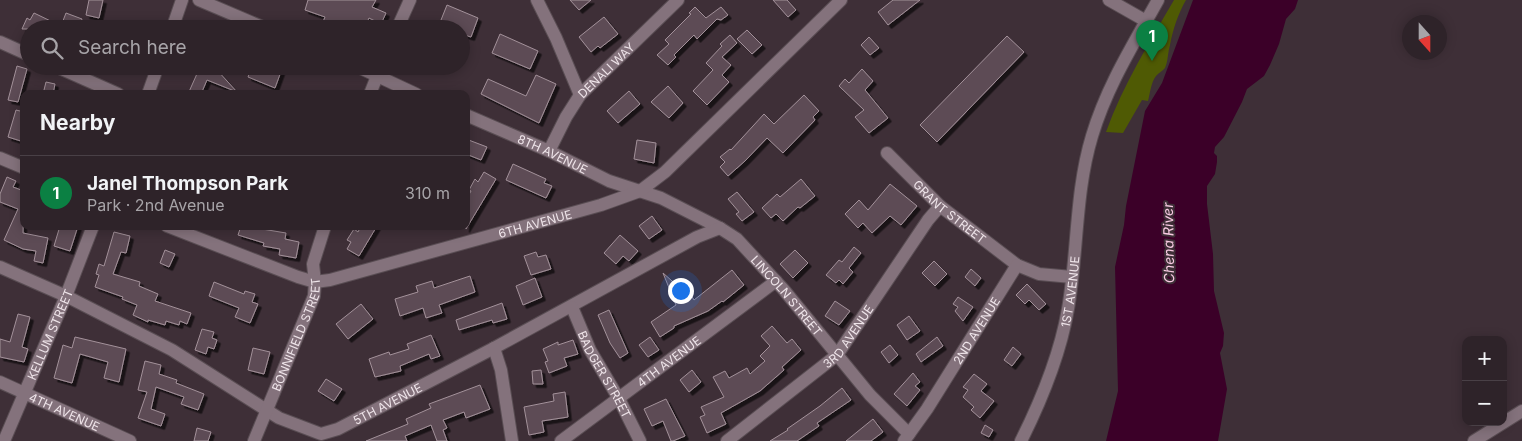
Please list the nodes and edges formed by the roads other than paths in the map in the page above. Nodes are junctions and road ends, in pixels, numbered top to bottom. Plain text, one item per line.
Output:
1 (182, 0) edge
2 (199, 0) edge
3 (410, 0) edge
4 (537, 0) edge
5 (678, 0) edge
6 (841, 0) edge
7 (1109, 0) edge
8 (1158, 0) edge
9 (175, 20) edge
10 (246, 20) edge
11 (402, 20) edge
12 (1146, 21) junction
13 (0, 42) edge
14 (20, 51) edge
15 (75, 75) edge
16 (155, 75) edge
17 (377, 75) edge
18 (385, 75) edge
19 (109, 90) edge
20 (149, 90) edge
21 (372, 90) edge
22 (410, 90) edge
23 (580, 95) junction
24 (470, 117) edge
25 (549, 151) junction
26 (887, 153) dead end
27 (0, 158) edge
28 (20, 166) edge
29 (640, 191) junction
30 (940, 206) junction
31 (720, 228) junction
32 (91, 230) edge
33 (177, 230) edge
34 (324, 230) edge
35 (1017, 266) junction
36 (0, 267) edge
37 (1072, 277) junction
38 (776, 281) junction
39 (315, 282) junction
40 (66, 296) junction
41 (572, 307) junction
42 (494, 348) junction
43 (837, 355) junction
44 (0, 382) edge
45 (25, 392) junction
46 (619, 399) junction
47 (267, 410) junction
48 (1522, 412) edge
49 (321, 437) edge
50 (906, 437) edge
51 (4, 441) edge
52 (130, 441) edge
53 (254, 441) edge
54 (512, 441) edge
55 (561, 441) edge
56 (640, 441) edge
57 (727, 441) edge
58 (1021, 441) edge
59 (1474, 441) edge

1 - 9 street
2 - 10 street
3 - 11 street
4 - 23 street
5 - 23 street, DENALI WAY
6 - 29 street, 6TH AVENUE
7 - 12 street
8 - 12 street
12 - 37 street, 1ST AVENUE
13 - 14 street
15 - 19 street
16 - 20 street
17 - 21 street
18 - 22 street
23 - 25 street, DENALI WAY
24 - 25 street, 8TH AVENUE
25 - 29 street, 8TH AVENUE
26 - 30 street, GRANT STREET
27 - 28 street
29 - 31 street, LINCOLN STREET
29 - 39 street, 6TH AVENUE
30 - 35 street, GRANT STREET
30 - 43 street, 3RD AVENUE
31 - 38 street, LINCOLN STREET
31 - 41 street, 5TH AVENUE
32 - 40 street, KELLUM STREET
33 - 39 street, 6TH AVENUE
34 - 39 street, BONNIFIELD STREET
35 - 37 street
35 - 50 street, 2ND AVENUE
36 - 40 street, 5TH AVENUE
37 - 58 street, 1ST AVENUE
38 - 43 street, LINCOLN STREET
38 - 46 street, 4TH AVENUE
39 - 47 street, BONNIFIELD STREET
40 - 45 street, KELLUM STREET
40 - 47 street, 5TH AVENUE
41 - 42 street, 5TH AVENUE
41 - 46 street, BADGER STREET
42 - 49 street, 5TH AVENUE
42 - 54 street
43 - 50 street, LINCOLN STREET
43 - 57 street, 3RD AVENUE
44 - 45 street, 4TH AVENUE
45 - 51 street, KELLUM STREET
45 - 52 street, 4TH AVENUE
46 - 55 street, 4TH AVENUE
46 - 56 street, BADGER STREET
47 - 49 street, 5TH AVENUE
47 - 53 street, BONNIFIELD STREET
48 - 59 street

